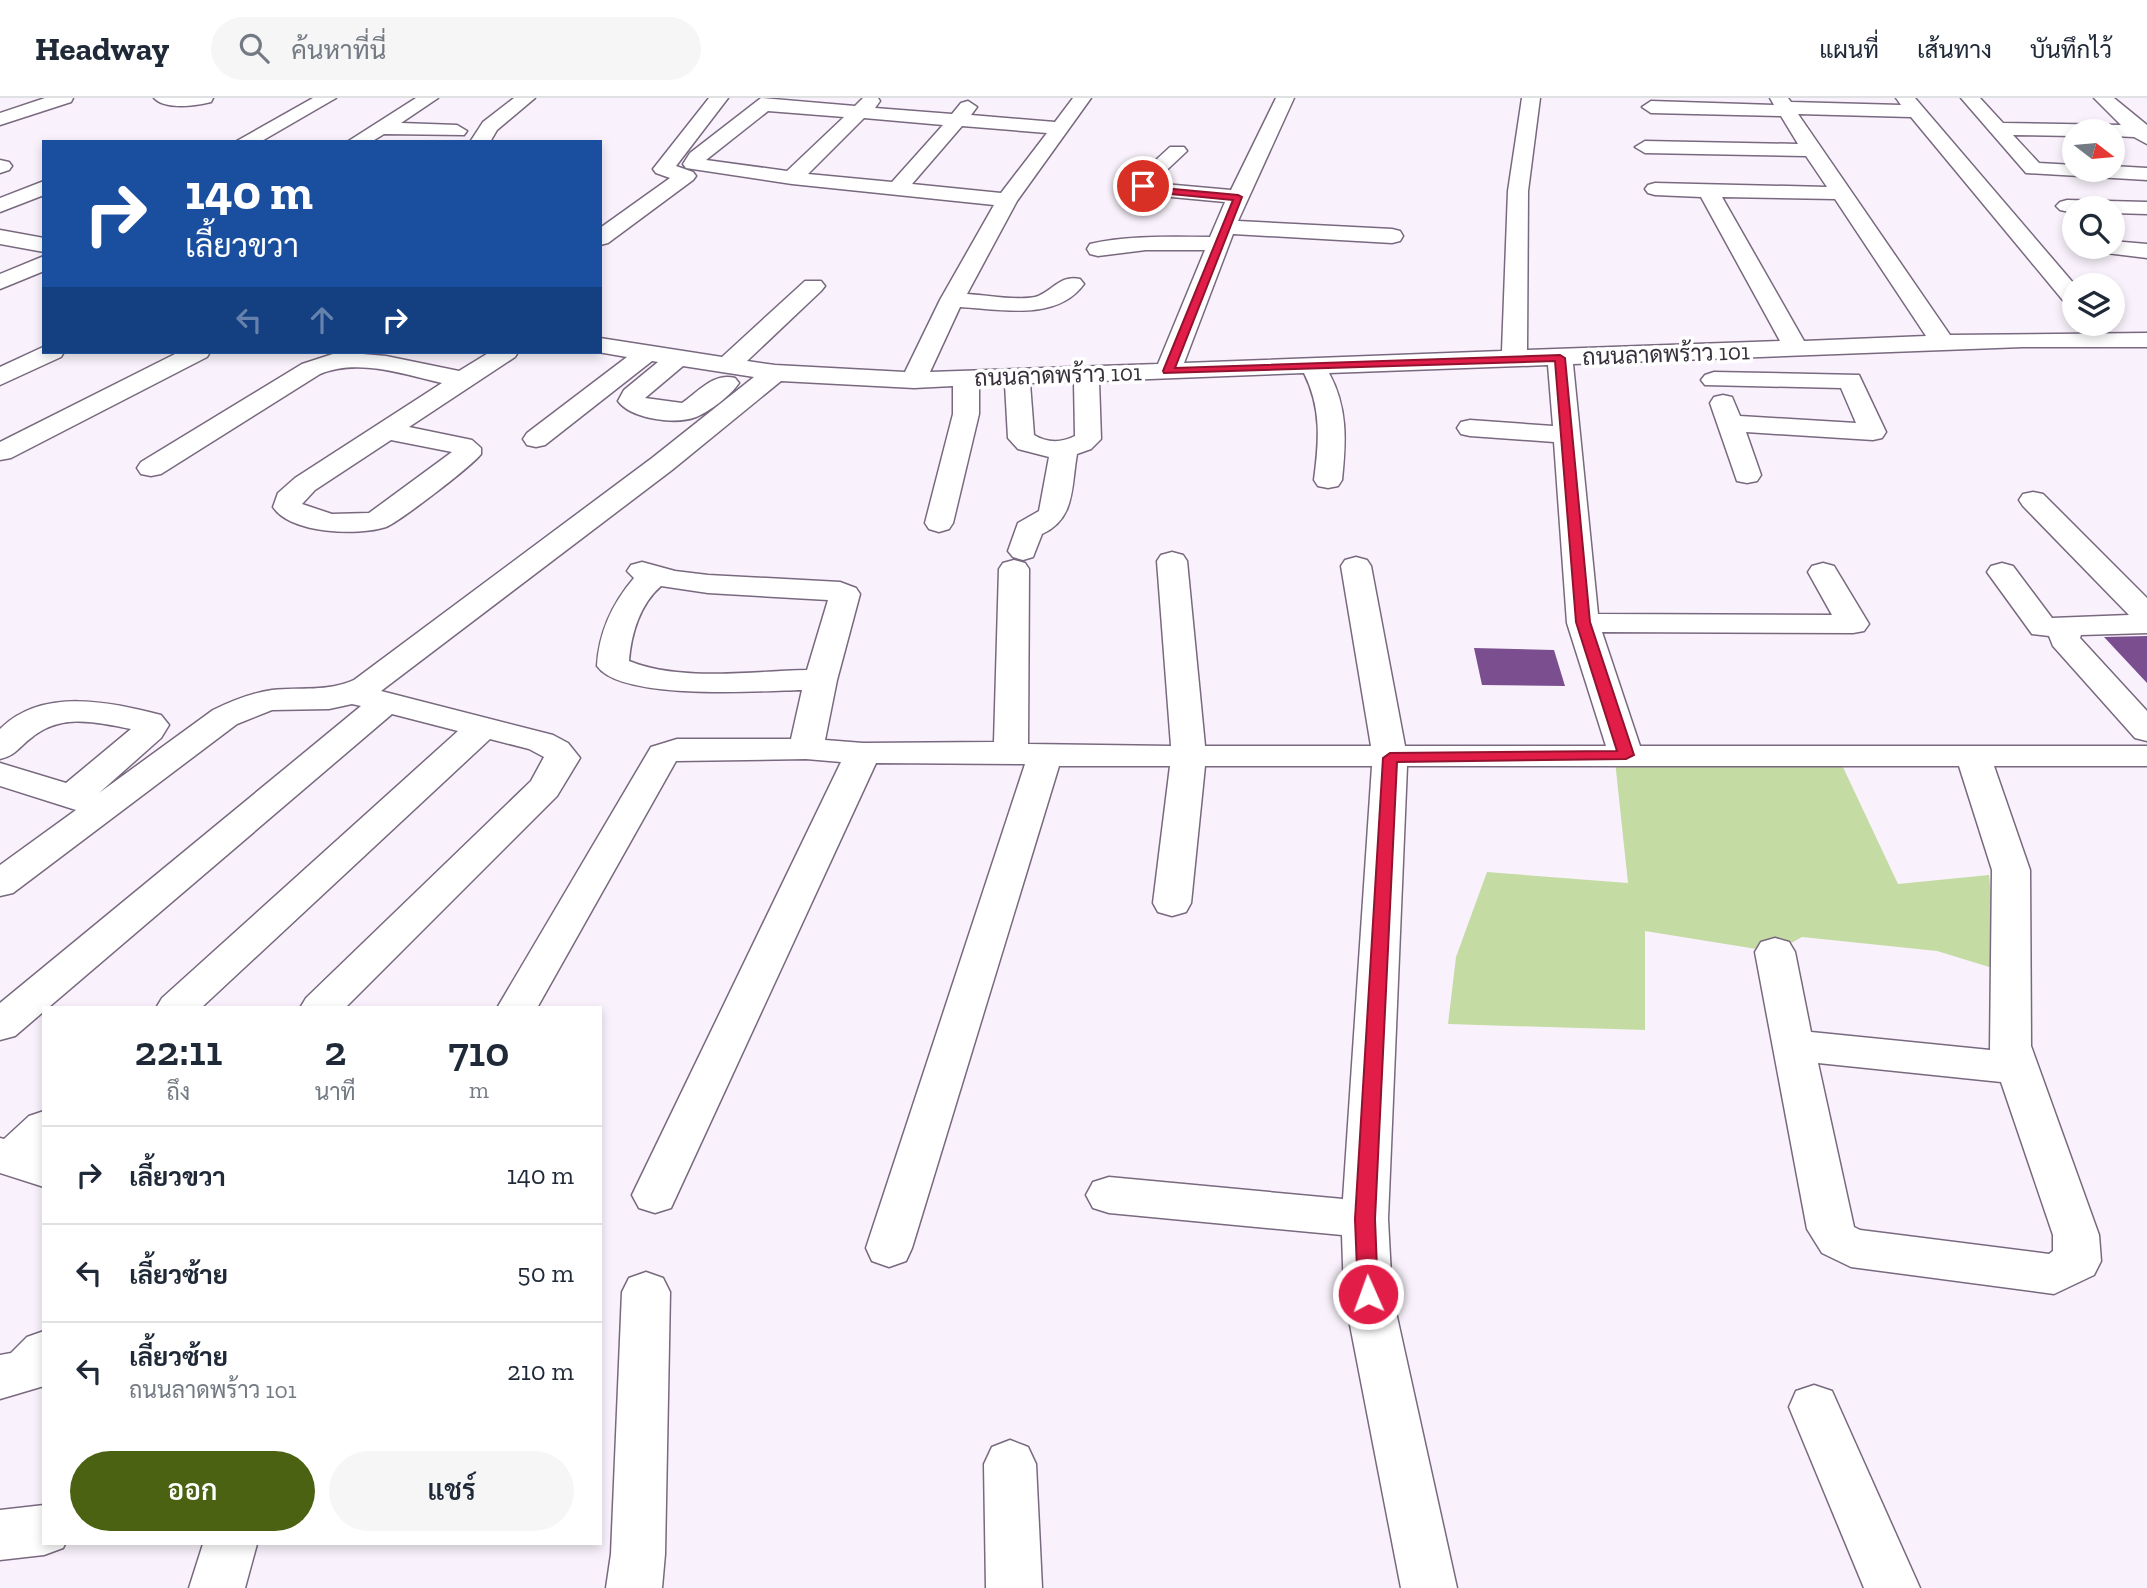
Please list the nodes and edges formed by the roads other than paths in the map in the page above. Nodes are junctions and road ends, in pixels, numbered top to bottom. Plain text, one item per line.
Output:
1 (64, 98) edge
2 (163, 98) edge
3 (204, 98) edge
4 (327, 98) edge
5 (429, 98) edge
6 (526, 98) edge
7 (719, 98) edge
8 (874, 98) edge
9 (976, 98) edge
10 (1083, 98) edge
11 (1285, 98) edge
12 (1531, 98) edge
13 (1970, 98) edge
14 (2103, 98) edge
15 (2118, 98) edge
16 (769, 101) edge
17 (1911, 104) edge
18 (1785, 105) edge
19 (1651, 107) dead end
20 (859, 113) junction
21 (0, 119) edge
22 (956, 120) junction
23 (380, 128) junction
24 (1060, 128) junction
25 (1997, 129) junction
26 (457, 131) dead end
27 (2145, 131) edge
28 (249, 140) edge
29 (360, 140) edge
30 (480, 140) edge
31 (1645, 147) dead end
32 (1812, 150) junction
33 (1177, 151) dead end
34 (2033, 169) junction
35 (2147, 174) edge
36 (792, 178) junction
37 (42, 188) edge
38 (898, 188) junction
39 (1655, 189) dead end
40 (1708, 191) junction
41 (1840, 193) junction
42 (1238, 197) junction
43 (1007, 200) junction
44 (2062, 201) edge
45 (0, 206) edge
46 (2147, 208) edge
47 (2125, 209) edge
48 (1222, 236) junction
49 (1392, 236) dead end
50 (0, 237) edge
51 (602, 237) edge
52 (42, 245) edge
53 (1098, 249) dead end
54 (2125, 249) edge
55 (2147, 251) edge
56 (42, 264) edge
57 (0, 282) edge
58 (1072, 284) dead end
59 (2062, 285) edge
60 (813, 286) dead end
61 (952, 300) junction
62 (2062, 335) edge
63 (2124, 336) edge
64 (2147, 340) edge
65 (1943, 343) junction
66 (602, 345) edge
67 (1796, 348) junction
68 (1703, 352) junction
69 (647, 353) junction
70 (48, 354) edge
71 (194, 354) edge
72 (503, 354) edge
73 (677, 358) junction
74 (1560, 358) junction
75 (1514, 360) junction
76 (1313, 366) junction
77 (735, 368) junction
78 (1168, 371) junction
79 (775, 373) junction
80 (1086, 374) junction
81 (1017, 376) junction
82 (0, 377) edge
83 (966, 379) junction
84 (464, 380) junction
85 (914, 380) junction
86 (1714, 380) junction
87 (1791, 380) junction
88 (1729, 423) junction
89 (1470, 428) dead end
90 (1811, 428) junction
91 (387, 431) junction
92 (1566, 435) junction
93 (536, 439) dead end
94 (1064, 449) junction
95 (1, 452) edge
96 (151, 468) dead end
97 (1747, 475) dead end
98 (1328, 480) dead end
99 (2033, 500) dead end
100 (939, 523) dead end
101 (1172, 561) dead end
102 (1356, 566) dead end
103 (1823, 572) dead end
104 (2002, 572) dead end
105 (648, 573) joint
106 (2147, 616) edge
107 (1583, 622) junction
108 (2147, 624) edge
109 (2074, 627) junction
110 (821, 680) junction
111 (370, 698) junction
112 (482, 728) junction
113 (2147, 731) edge
114 (0, 749) edge
115 (806, 749) junction
116 (863, 753) junction
117 (1028, 754) junction
118 (1626, 755) junction
119 (1973, 756) junction
120 (2147, 756) edge
121 (1189, 757) junction
122 (1390, 758) junction
123 (0, 774) edge
124 (87, 802) junction
125 (0, 884) edge
126 (1172, 903) dead end
127 (1775, 951) dead end
128 (178, 1006) edge
129 (322, 1006) edge
130 (518, 1006) edge
131 (0, 1025) edge
132 (1794, 1045) junction
133 (2018, 1068) junction
134 (42, 1131) edge
135 (18, 1161) edge
136 (655, 1195) dead end
137 (1109, 1195) dead end
138 (1365, 1219) junction
139 (889, 1248) dead end
140 (646, 1292) dead end
141 (42, 1354) edge
142 (0, 1377) edge
143 (1814, 1407) dead end
144 (1010, 1464) dead end
145 (42, 1530) edge
146 (0, 1535) edge
147 (230, 1545) edge
148 (217, 1588) edge
149 (634, 1588) edge
150 (1014, 1588) edge
151 (1429, 1588) edge
152 (1892, 1588) edge

1 - 21 street
2 - 3 street
4 - 28 street
5 - 23 street
6 - 30 street
7 - 51 street
8 - 20 street
9 - 22 street
10 - 24 street
11 - 42 street
12 - 75 street
13 - 25 street
14 - 27 street
15 - 27 street
16 - 20 street
16 - 36 street
17 - 18 street
17 - 59 street
18 - 19 street
18 - 32 street
20 - 22 street
20 - 36 street
22 - 24 street
22 - 38 street
23 - 26 street
23 - 29 street
24 - 43 street
25 - 27 street
25 - 34 street
31 - 32 street
32 - 41 street
33 - 42 street
34 - 35 street
34 - 44 street
36 - 38 street
37 - 45 street
38 - 43 street
39 - 40 street
40 - 41 street
40 - 67 street
41 - 65 street
42 - 48 street
43 - 61 street
46 - 47 street
48 - 49 street
48 - 53 street
48 - 78 street
50 - 52 street
54 - 55 street
56 - 57 street
58 - 61 street
60 - 77 street
61 - 85 street
62 - 65 street, ถนนลาดพร้าว 101
63 - 64 street, ถนนลาดพร้าว 101
65 - 67 street, ถนนลาดพร้าว 101
66 - 69 street, ถนนลาดพร้าว 101
67 - 68 street, ถนนลาดพร้าว 101
68 - 74 street, ถนนลาดพร้าว 101
68 - 86 street
69 - 73 street, ถนนลาดพร้าว 101
69 - 93 street
70 - 82 street
71 - 95 street
72 - 84 street
73 - 77 street, ถนนลาดพร้าว 101
73 - 77 street
74 - 75 street, ถนนลาดพร้าว 101
74 - 92 street
75 - 76 street, ถนนลาดพร้าว 101
76 - 78 street, ถนนลาดพร้าว 101
76 - 98 street
77 - 79 street, ถนนลาดพร้าว 101
78 - 80 street, ถนนลาดพร้าว 101
79 - 85 street, ถนนลาดพร้าว 101
79 - 111 street
80 - 81 street, ถนนลาดพร้าว 101
80 - 94 street
81 - 83 street, ถนนลาดพร้าว 101
81 - 94 street
83 - 85 street, ถนนลาดพร้าว 101
83 - 100 street
84 - 91 street
84 - 96 street
86 - 87 street
86 - 88 street
87 - 90 street
87 - 90 street
88 - 90 street
88 - 97 street
89 - 92 street
91 - 91 street
92 - 107 street
94 - 117 street
99 - 106 street
101 - 121 street
102 - 122 street
103 - 107 street
104 - 109 street
105 - 110 street
105 - 110 street
107 - 118 street
108 - 109 street
109 - 113 street
110 - 115 street
111 - 112 street
111 - 124 street
111 - 131 street
112 - 128 street
112 - 129 street
114 - 124 street
115 - 116 street
115 - 130 street
116 - 117 street
116 - 136 street
117 - 121 street
117 - 139 street
118 - 119 street
118 - 122 street
119 - 120 street
119 - 133 street
121 - 122 street
121 - 126 street
122 - 138 street
123 - 124 street
124 - 125 street
127 - 132 street
132 - 133 street
132 - 133 street
134 - 135 street
137 - 138 street
138 - 151 street
140 - 149 street
141 - 142 street
143 - 152 street
144 - 150 street
145 - 146 street
147 - 148 street

